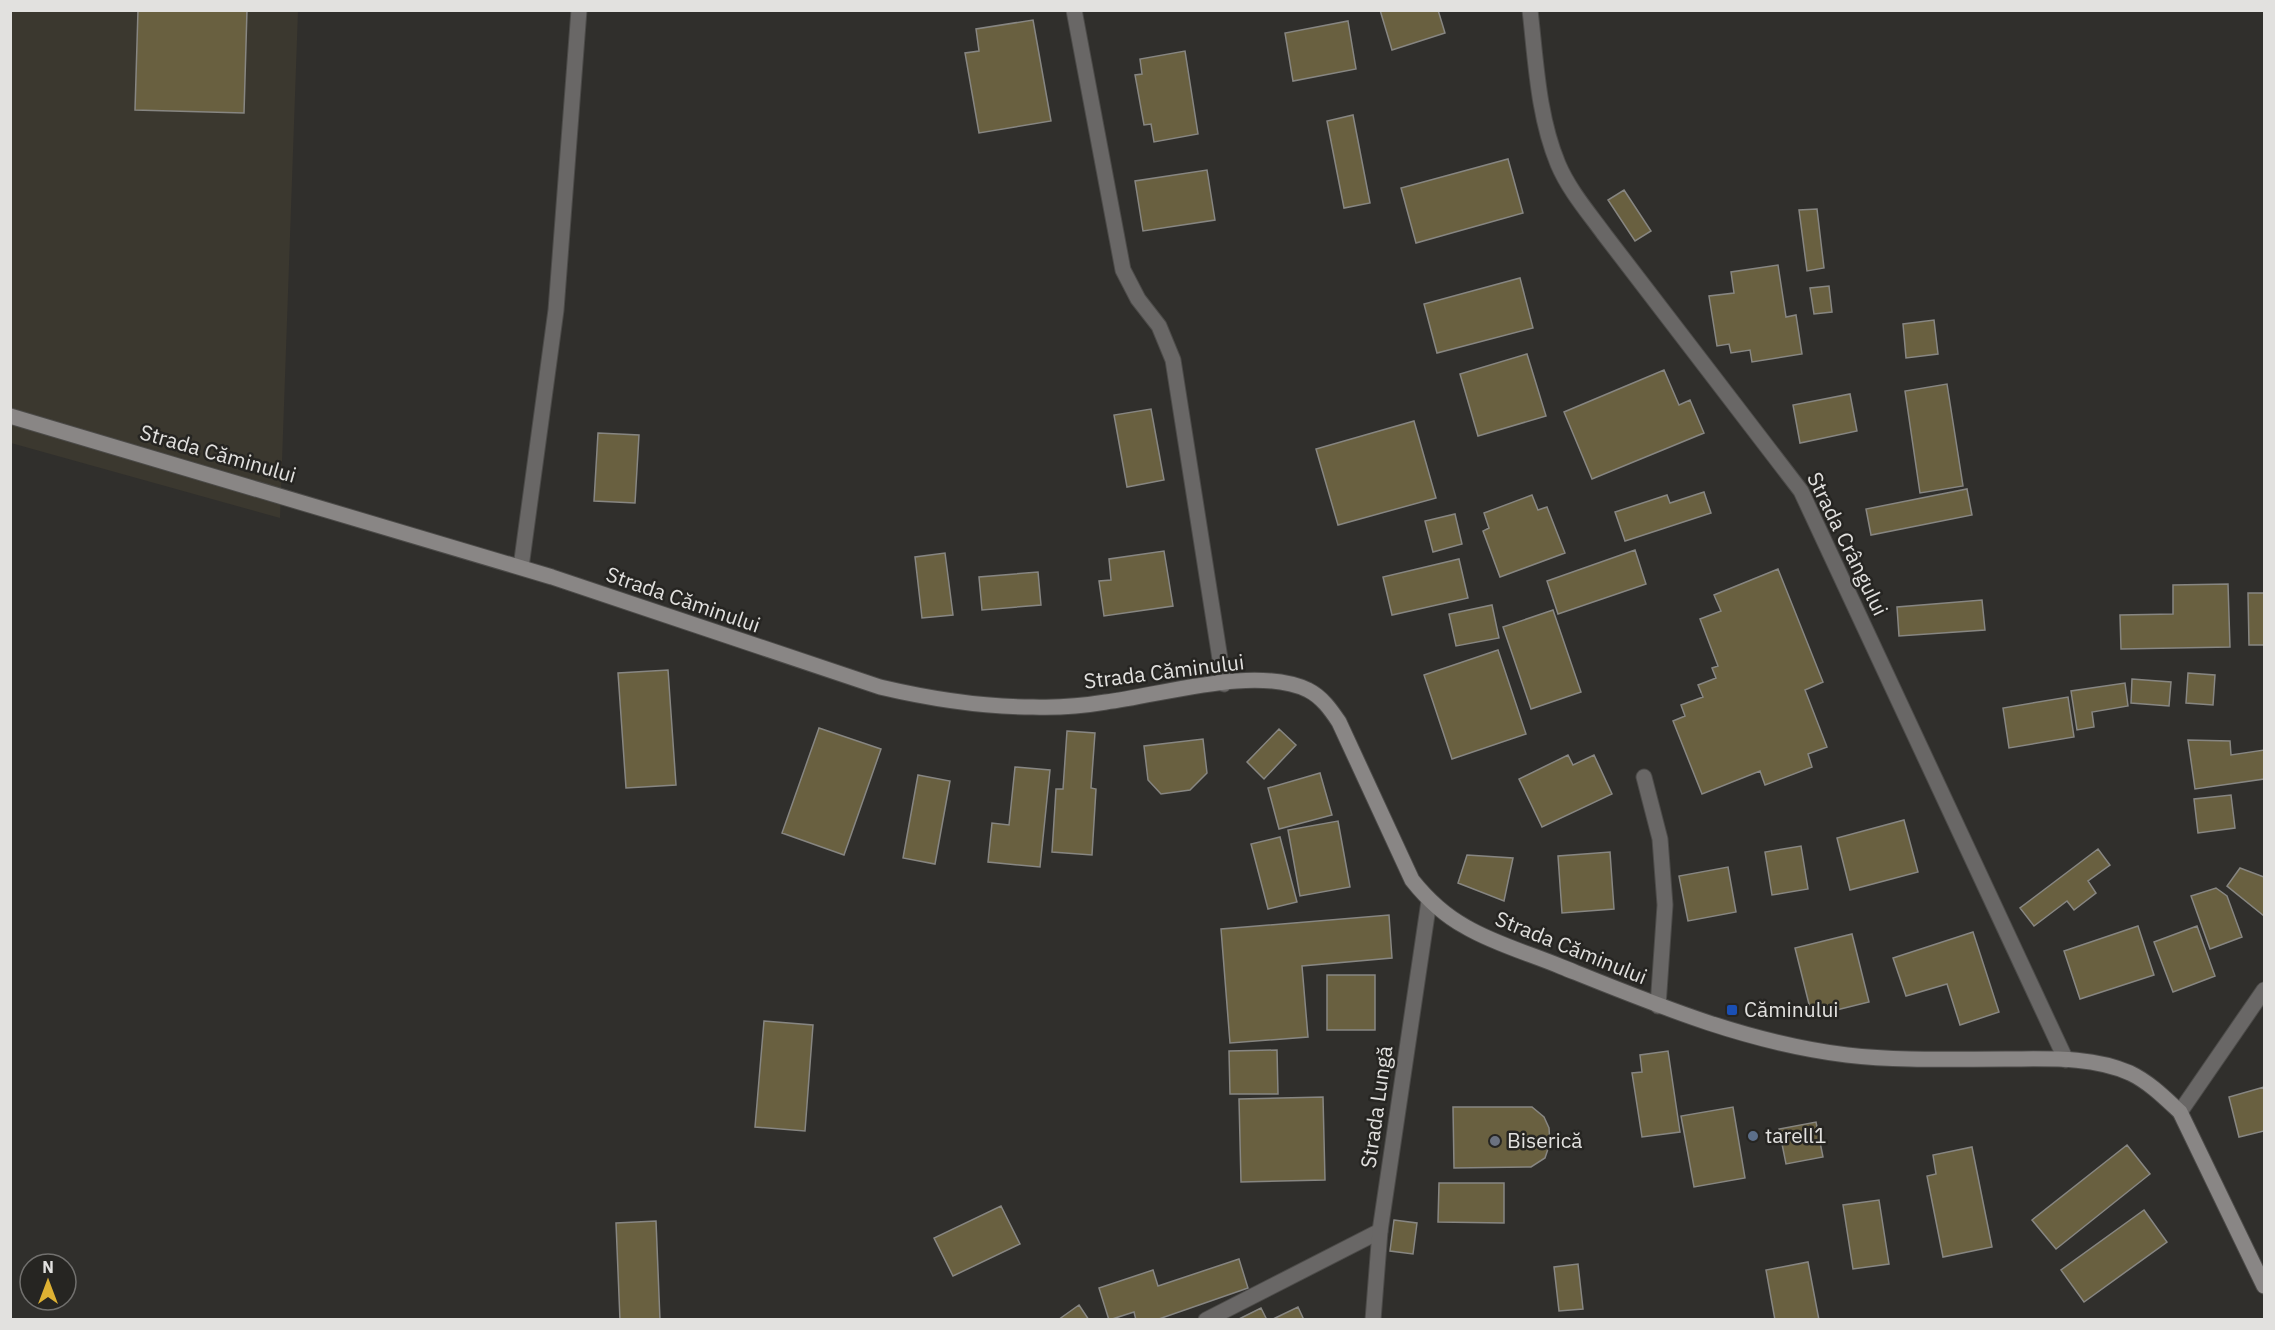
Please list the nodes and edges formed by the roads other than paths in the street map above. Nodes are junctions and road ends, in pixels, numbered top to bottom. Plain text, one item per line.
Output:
1 (579, 10) edge
2 (1074, 10) edge
3 (1530, 10) edge
4 (10, 416) edge
5 (521, 567) junction
6 (1224, 684) junction
7 (1644, 777) dead end
8 (1429, 901) junction
9 (2265, 990) edge
10 (1658, 1006) junction
11 (2066, 1059) junction
12 (2180, 1112) junction
13 (1380, 1231) junction
14 (2265, 1286) edge
15 (1206, 1320) edge
16 (1373, 1320) edge

1 - 5 street
2 - 6 street
3 - 11 street, Strada Crângului
4 - 5 street, Strada Căminului
5 - 6 street, Strada Căminului
6 - 8 street, Strada Căminului
7 - 10 street
8 - 10 street, Strada Căminului
8 - 13 street, Strada Lungă
9 - 12 street
10 - 11 street, Strada Căminului
11 - 12 street, Strada Căminului
12 - 14 street, Strada Căminului
13 - 15 street
13 - 16 street, Strada Lungă

